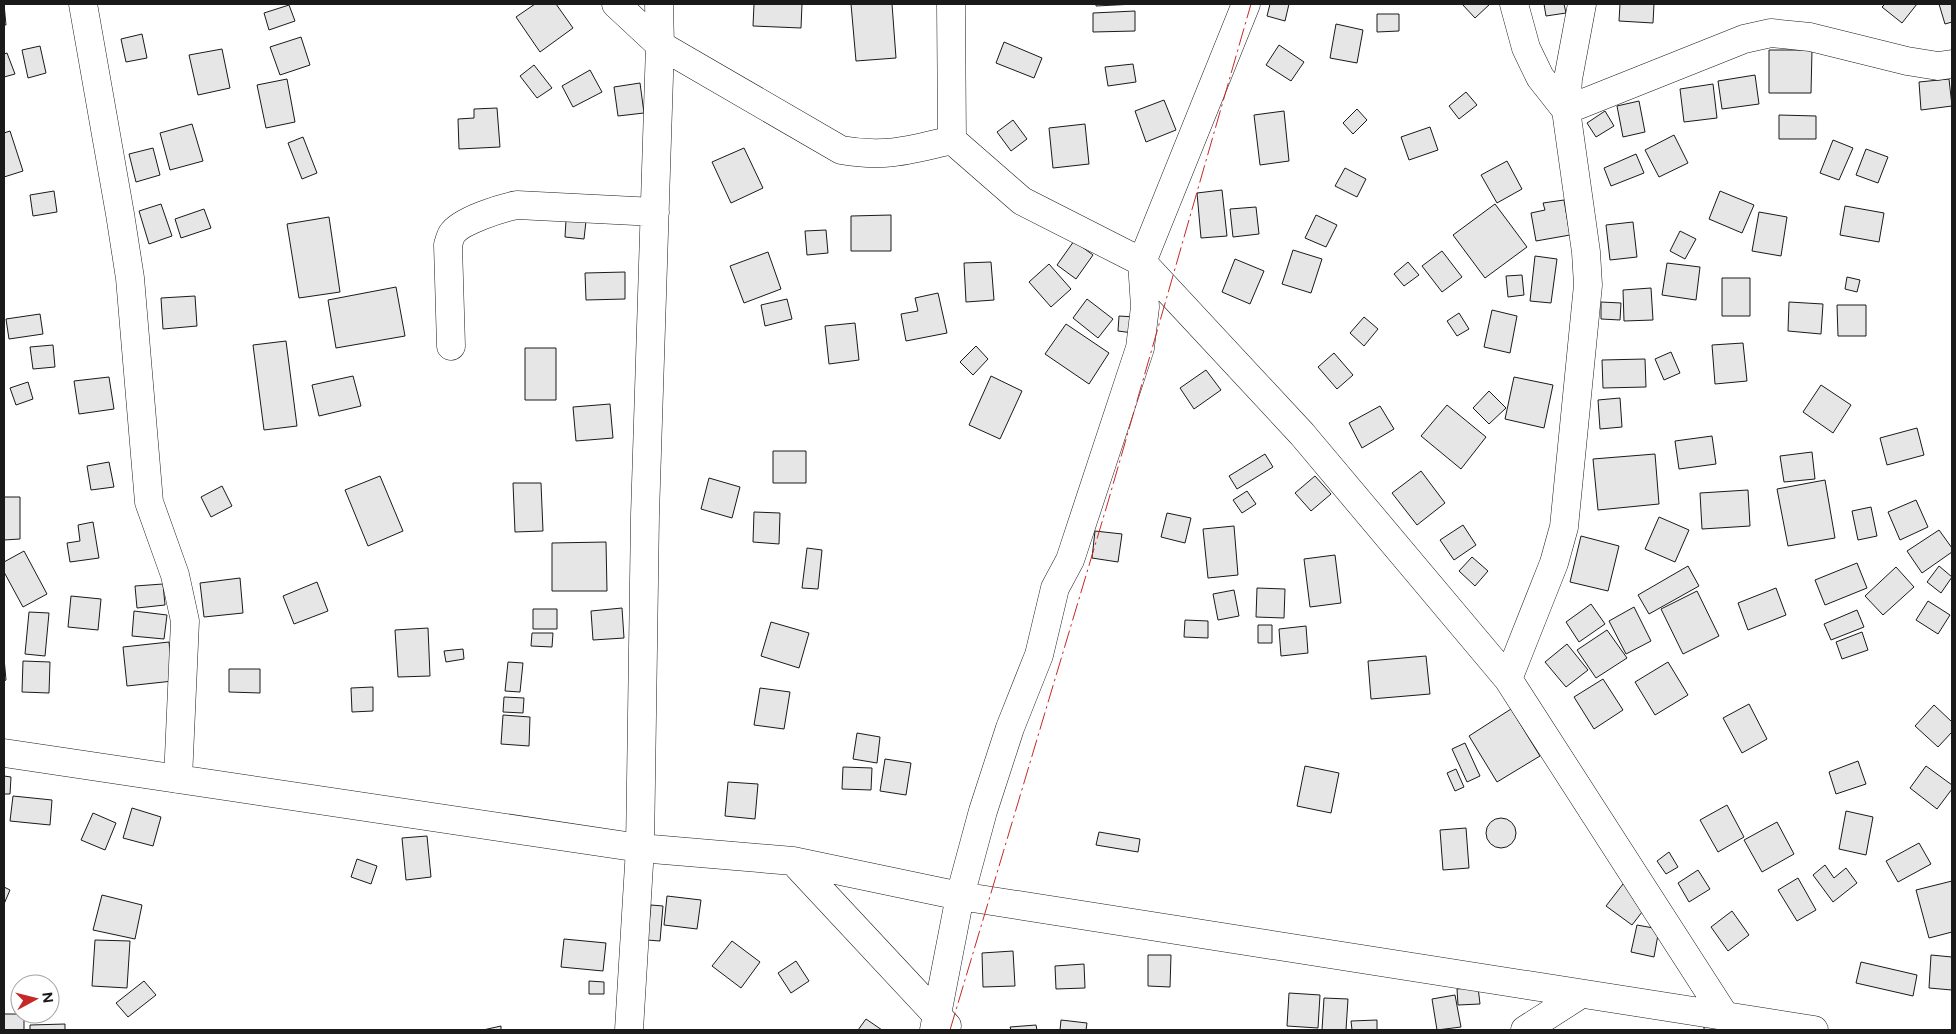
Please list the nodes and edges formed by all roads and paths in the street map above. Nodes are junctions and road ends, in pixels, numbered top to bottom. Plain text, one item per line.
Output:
1 (83, 4) edge
2 (616, 4) edge
3 (659, 4) edge
4 (951, 4) edge
5 (1246, 4) edge
6 (1514, 4) edge
7 (1582, 4) edge
8 (660, 45) junction
9 (1952, 64) edge
10 (1566, 110) junction
11 (952, 140) junction
12 (655, 212) junction
13 (1142, 262) junction
14 (452, 346) dead end
15 (1508, 679) junction
16 (4, 753) edge
17 (178, 779) junction
18 (640, 848) junction
19 (793, 860) junction
20 (960, 896) junction
21 (1581, 994) junction
22 (1725, 1016) junction
23 (941, 1025) edge
24 (1770, 1027) edge
25 (629, 1030) edge
26 (1525, 1030) edge
27 (1814, 1030) edge

1 - 17 street
2 - 8 street
3 - 8 street
4 - 11 street
5 - 13 street
6 - 10 street
7 - 10 street
8 - 11 street
8 - 12 street
9 - 10 street
10 - 15 street
11 - 13 street
12 - 14 street
12 - 18 street
13 - 15 street
13 - 20 street
15 - 22 street
16 - 17 street
17 - 18 street
18 - 19 street
18 - 25 street
19 - 20 street
19 - 23 street
20 - 21 street
20 - 23 street
21 - 22 street
21 - 26 street
22 - 24 street
24 - 27 street

